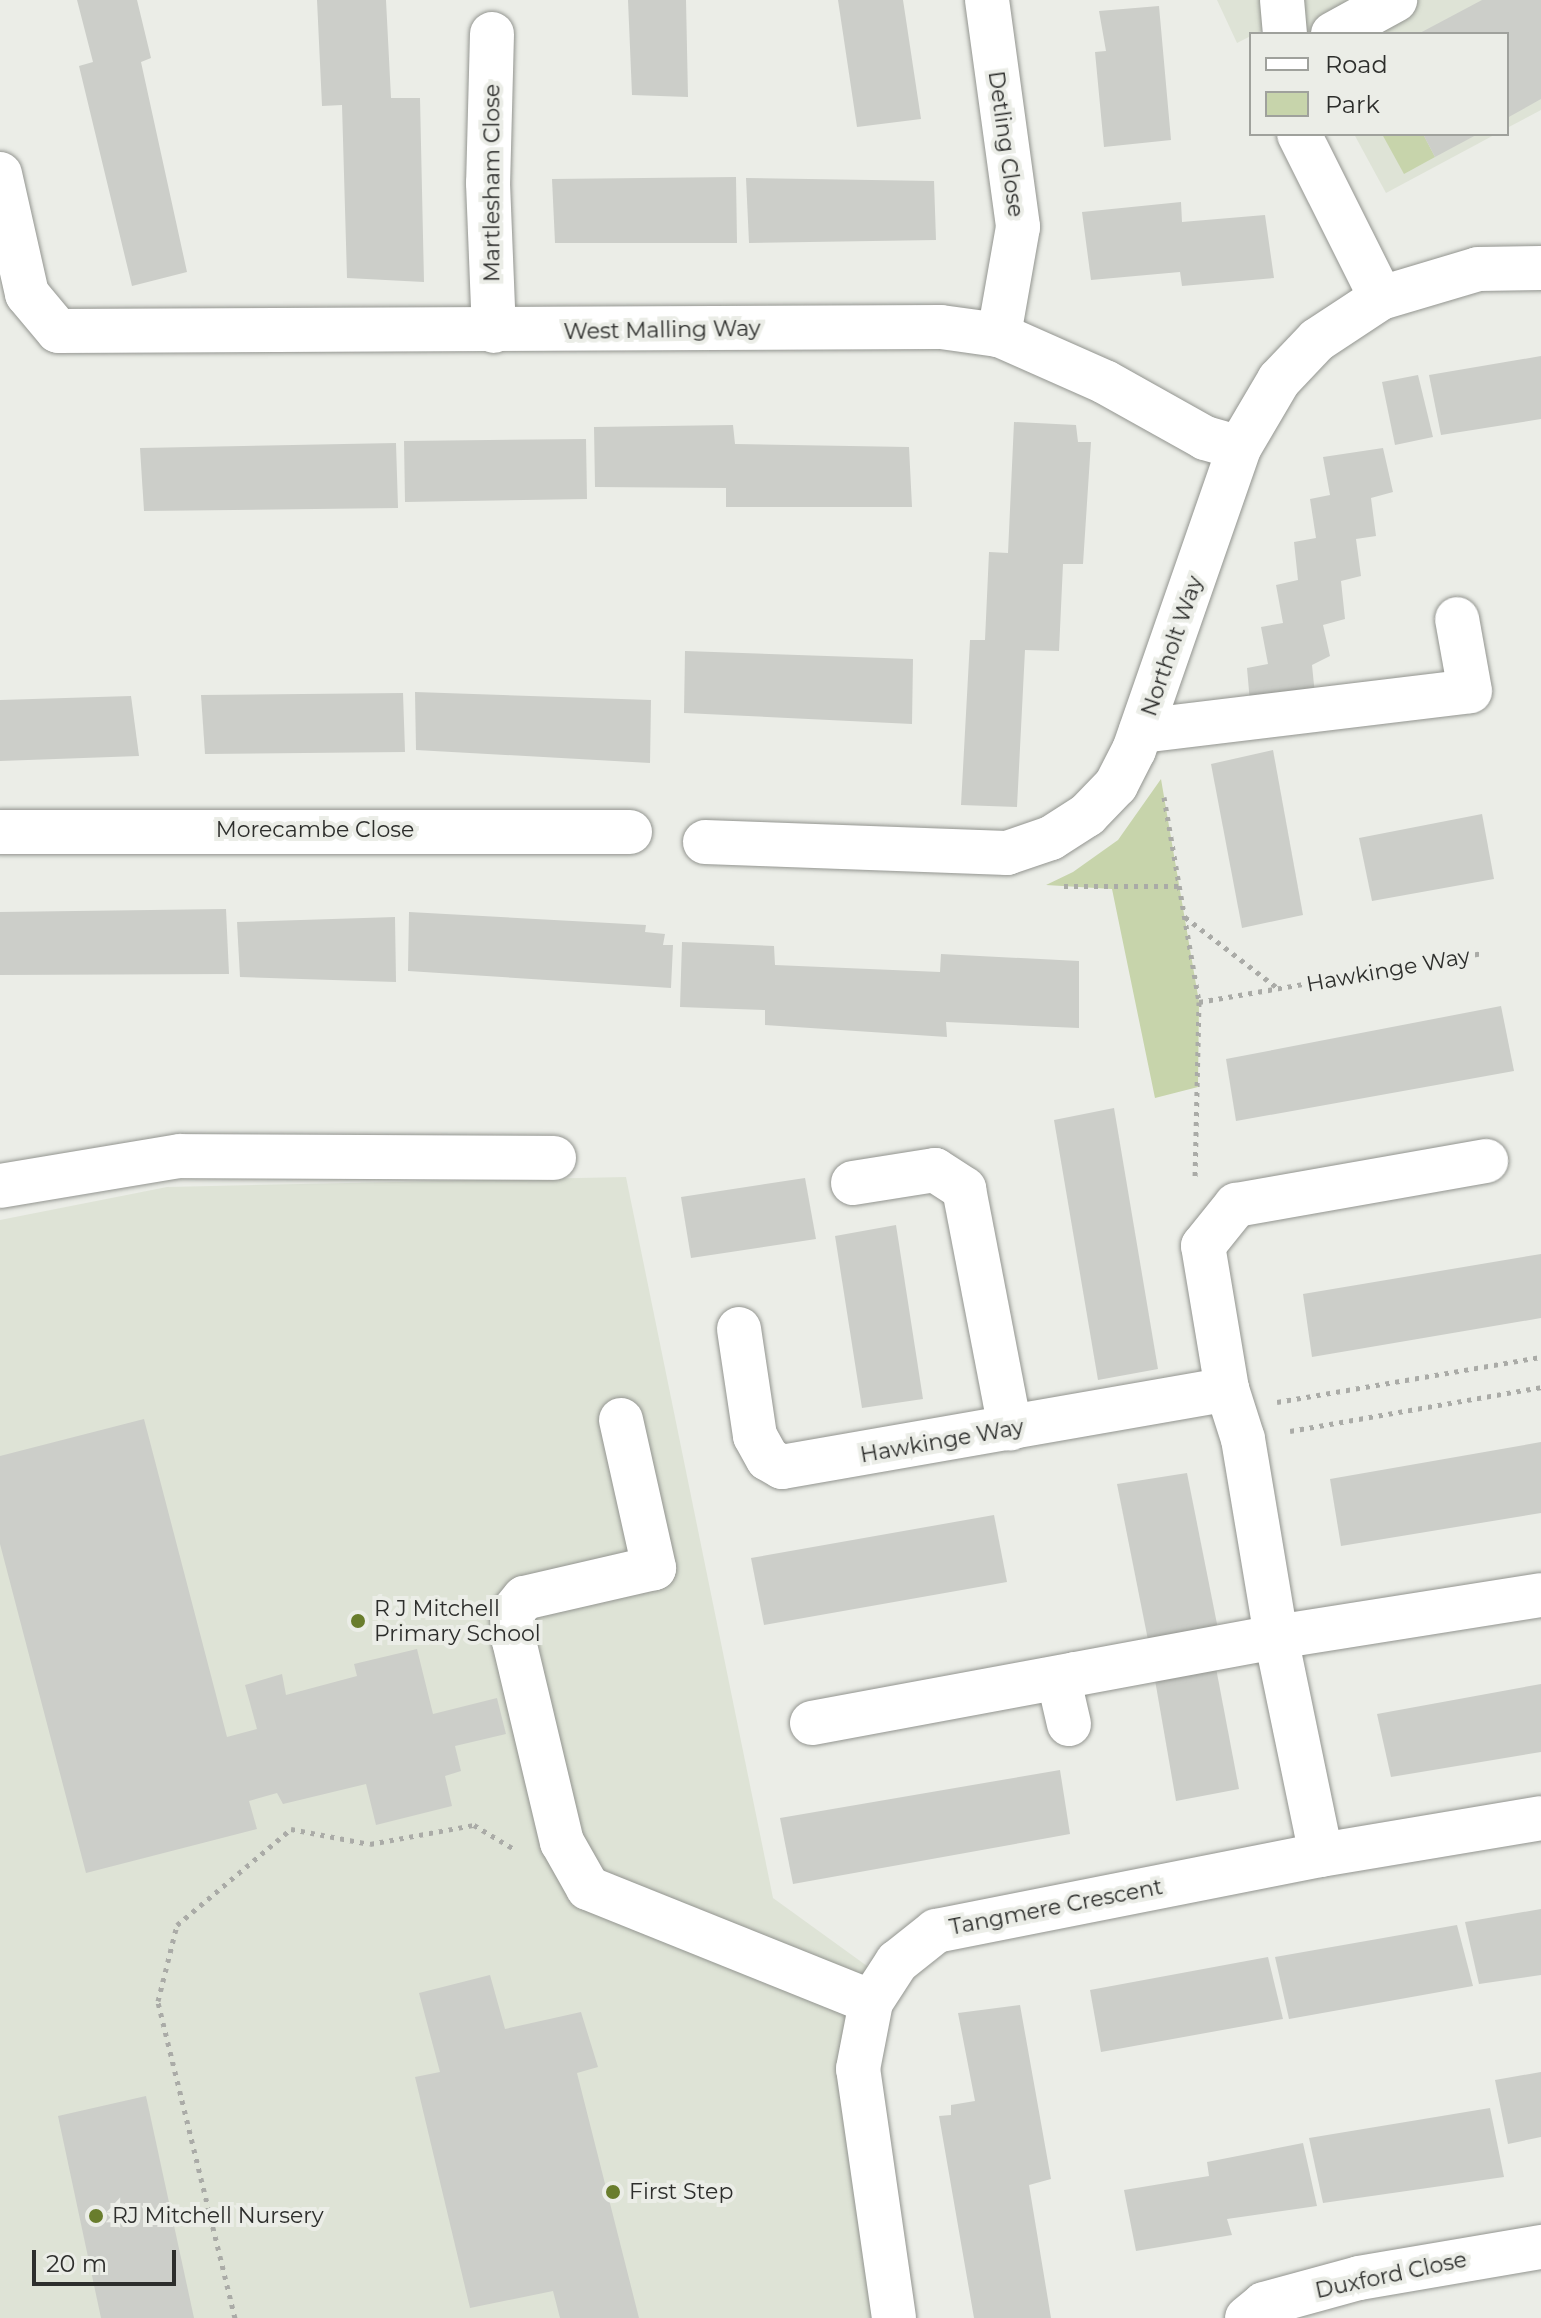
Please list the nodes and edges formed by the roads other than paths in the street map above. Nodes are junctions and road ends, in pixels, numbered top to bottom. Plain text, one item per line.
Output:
1 (987, 0) edge
2 (1282, 0) edge
3 (1395, 0) edge
4 (1285, 32) edge
5 (1337, 32) edge
6 (492, 34) dead end
7 (1300, 136) edge
8 (0, 174) edge
9 (1541, 268) edge
10 (1381, 298) junction
11 (494, 331) junction
12 (999, 335) junction
13 (1239, 448) junction
14 (1457, 619) dead end
15 (1156, 730) junction
16 (0, 832) edge
17 (630, 832) dead end
18 (705, 842) dead end
19 (554, 1158) dead end
20 (1486, 1161) dead end
21 (853, 1183) dead end
22 (0, 1186) edge
23 (739, 1329) dead end
24 (1234, 1413) junction
25 (621, 1420) dead end
26 (1010, 1429) junction
27 (1541, 1595) edge
28 (1276, 1637) junction
29 (1075, 1674) junction
30 (812, 1723) dead end
31 (1069, 1724) dead end
32 (1541, 1818) edge
33 (1321, 1855) junction
34 (871, 2002) junction
35 (1541, 2247) edge
36 (894, 2318) edge
37 (1247, 2318) edge

1 - 12 street, Detling Close
2 - 4 street
3 - 5 street
6 - 11 street, Martlesham Close
7 - 10 street
8 - 11 street, West Malling Way
9 - 10 street, Northolt Way
10 - 13 street, Northolt Way
11 - 12 street, West Malling Way
12 - 13 street, West Malling Way
13 - 15 street, Northolt Way
14 - 15 street
15 - 18 street, Northolt Way
16 - 17 street, Morecambe Close
19 - 22 street
20 - 24 street
21 - 26 street
23 - 26 street, Hawkinge Way
24 - 26 street, Hawkinge Way
24 - 28 street
25 - 34 street
27 - 28 street
28 - 29 street
28 - 33 street
29 - 30 street
29 - 31 street
32 - 33 street, Tangmere Crescent
33 - 34 street, Tangmere Crescent
34 - 36 street, Tangmere Crescent
35 - 37 street, Duxford Close

